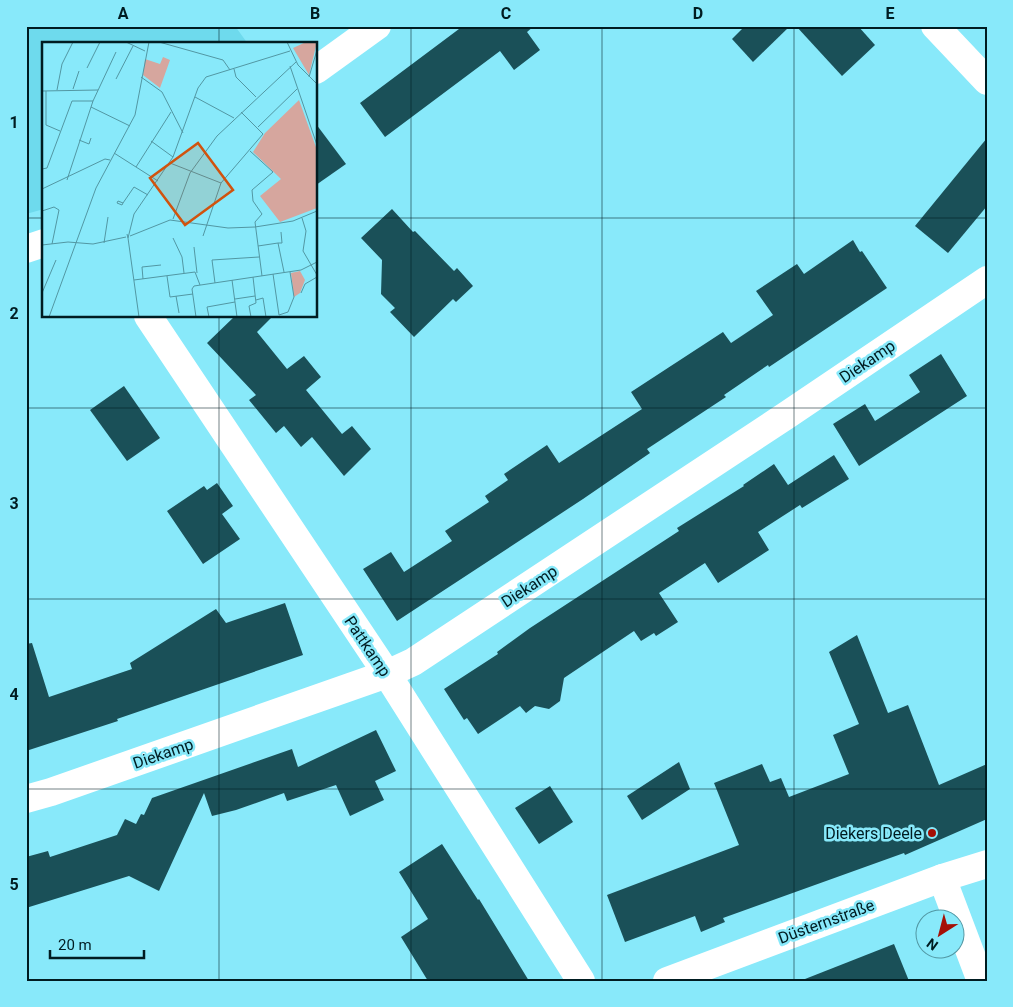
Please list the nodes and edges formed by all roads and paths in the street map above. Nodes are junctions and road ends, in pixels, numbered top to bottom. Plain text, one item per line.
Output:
1 (378, 26) edge
2 (934, 26) edge
3 (318, 69) edge
4 (987, 81) edge
5 (42, 244) edge
6 (26, 248) edge
7 (987, 280) edge
8 (149, 318) edge
9 (387, 674) junction
10 (26, 799) edge
11 (987, 864) edge
12 (942, 878) junction
13 (581, 981) edge
14 (667, 981) edge
15 (981, 981) edge

1 - 3 street
2 - 4 street
5 - 6 street
7 - 9 street, Diekamp
8 - 9 street, Pattkamp
9 - 10 street, Diekamp
9 - 13 street, Pattkamp
11 - 12 street, Düsternstraße
12 - 14 street, Düsternstraße
12 - 15 street

